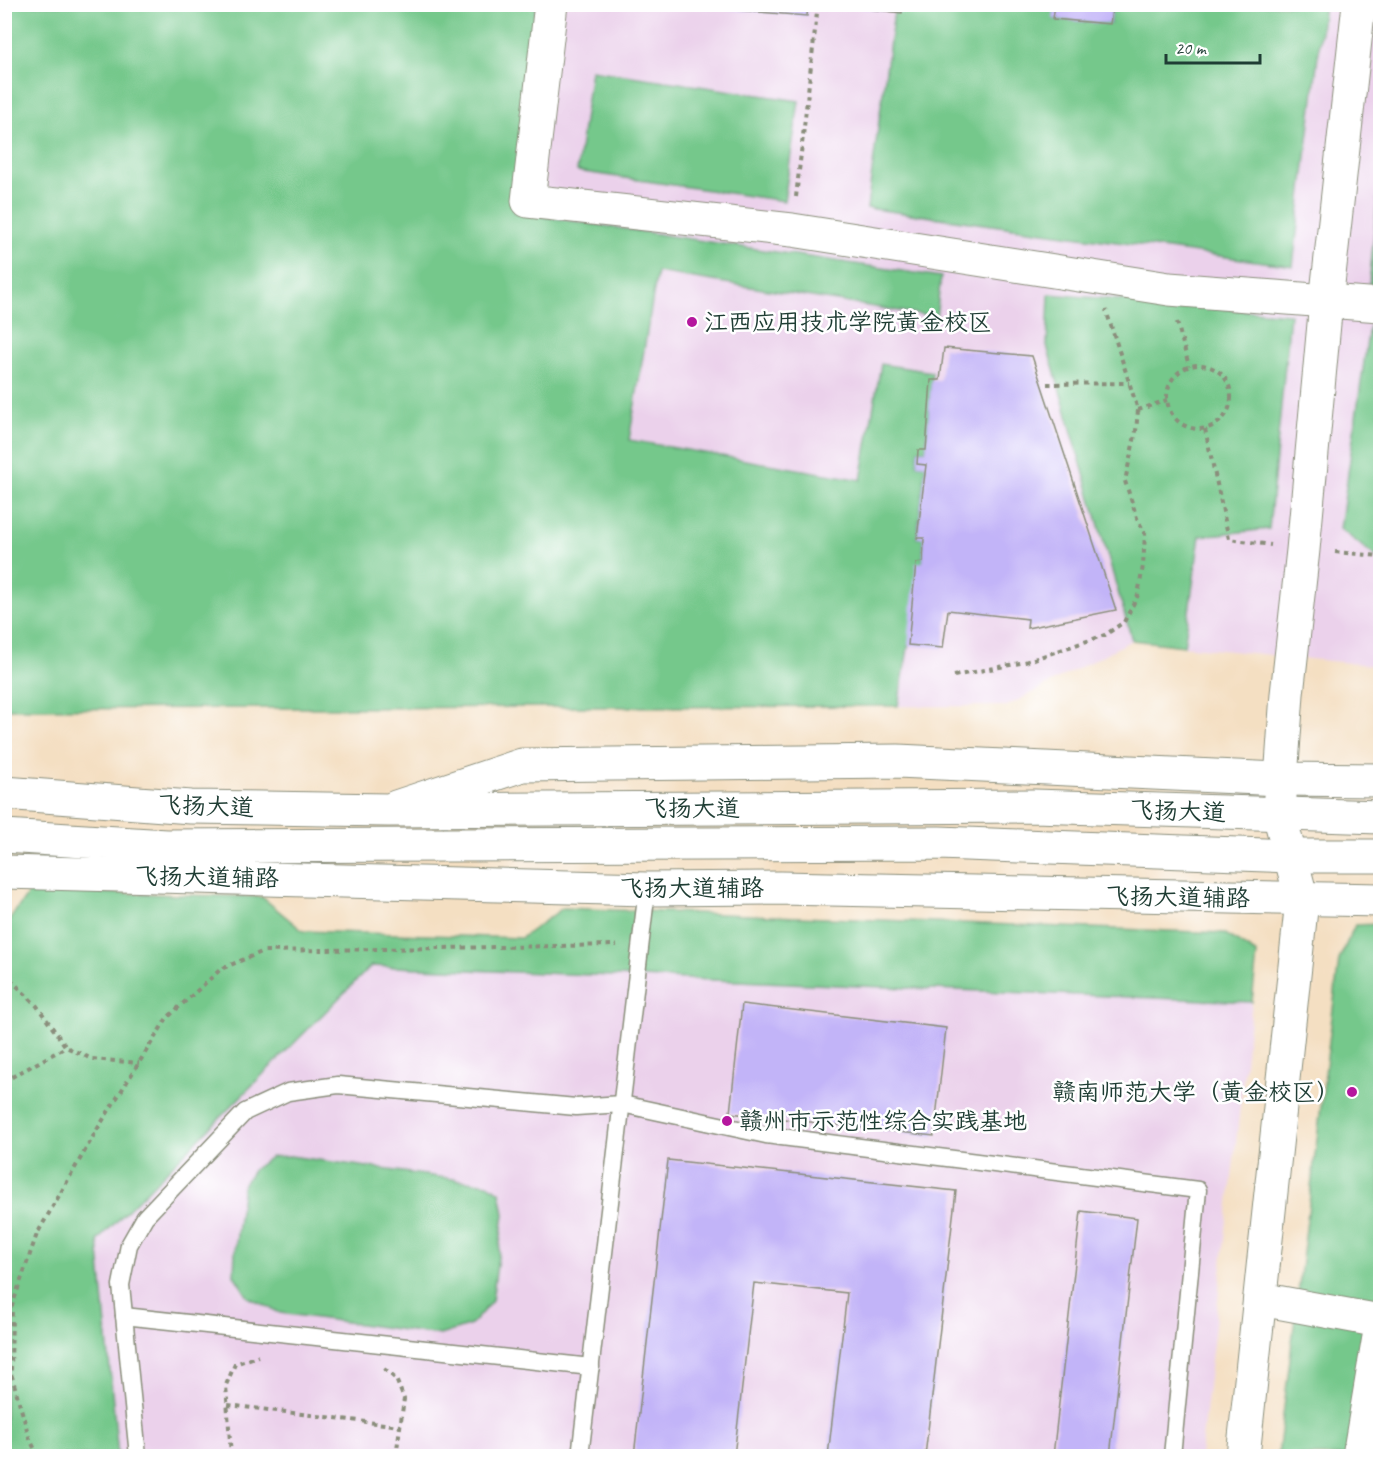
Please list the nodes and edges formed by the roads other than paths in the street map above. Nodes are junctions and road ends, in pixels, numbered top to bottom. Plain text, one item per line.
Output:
1 (551, 4) edge
2 (1359, 4) edge
3 (1326, 302) junction
4 (1380, 305) edge
5 (898, 761) junction
6 (1281, 779) junction
7 (1380, 780) edge
8 (4, 793) edge
9 (1034, 807) junction
10 (388, 810) junction
11 (1279, 814) junction
12 (1380, 817) edge
13 (4, 836) edge
14 (1291, 856) junction
15 (1380, 856) edge
16 (4, 872) edge
17 (647, 889) junction
18 (1302, 900) junction
19 (1380, 900) edge
20 (622, 1104) junction
21 (1260, 1299) junction
22 (124, 1316) junction
23 (1380, 1321) edge
24 (1380, 1331) edge
25 (591, 1367) junction
26 (138, 1456) edge
27 (580, 1456) edge
28 (1172, 1456) edge
29 (1243, 1456) edge
30 (1359, 1456) edge

1 - 3 street
2 - 3 street
3 - 4 street
3 - 6 street
5 - 6 street
5 - 9 street
5 - 10 street
6 - 7 street
6 - 11 street
8 - 10 street, 飞扬大道
9 - 10 street, 飞扬大道
9 - 11 street, 飞扬大道
11 - 12 street, 飞扬大道
11 - 14 street
13 - 14 street, 飞扬大道
14 - 15 street, 飞扬大道
14 - 18 street
16 - 17 street, 飞扬大道辅路
17 - 18 street, 飞扬大道辅路
17 - 20 lane
18 - 19 street, 飞扬大道辅路
18 - 21 street
20 - 22 lane
20 - 25 lane
20 - 28 lane
21 - 23 street
21 - 29 street
22 - 25 lane
22 - 26 lane
24 - 30 street
25 - 27 lane

